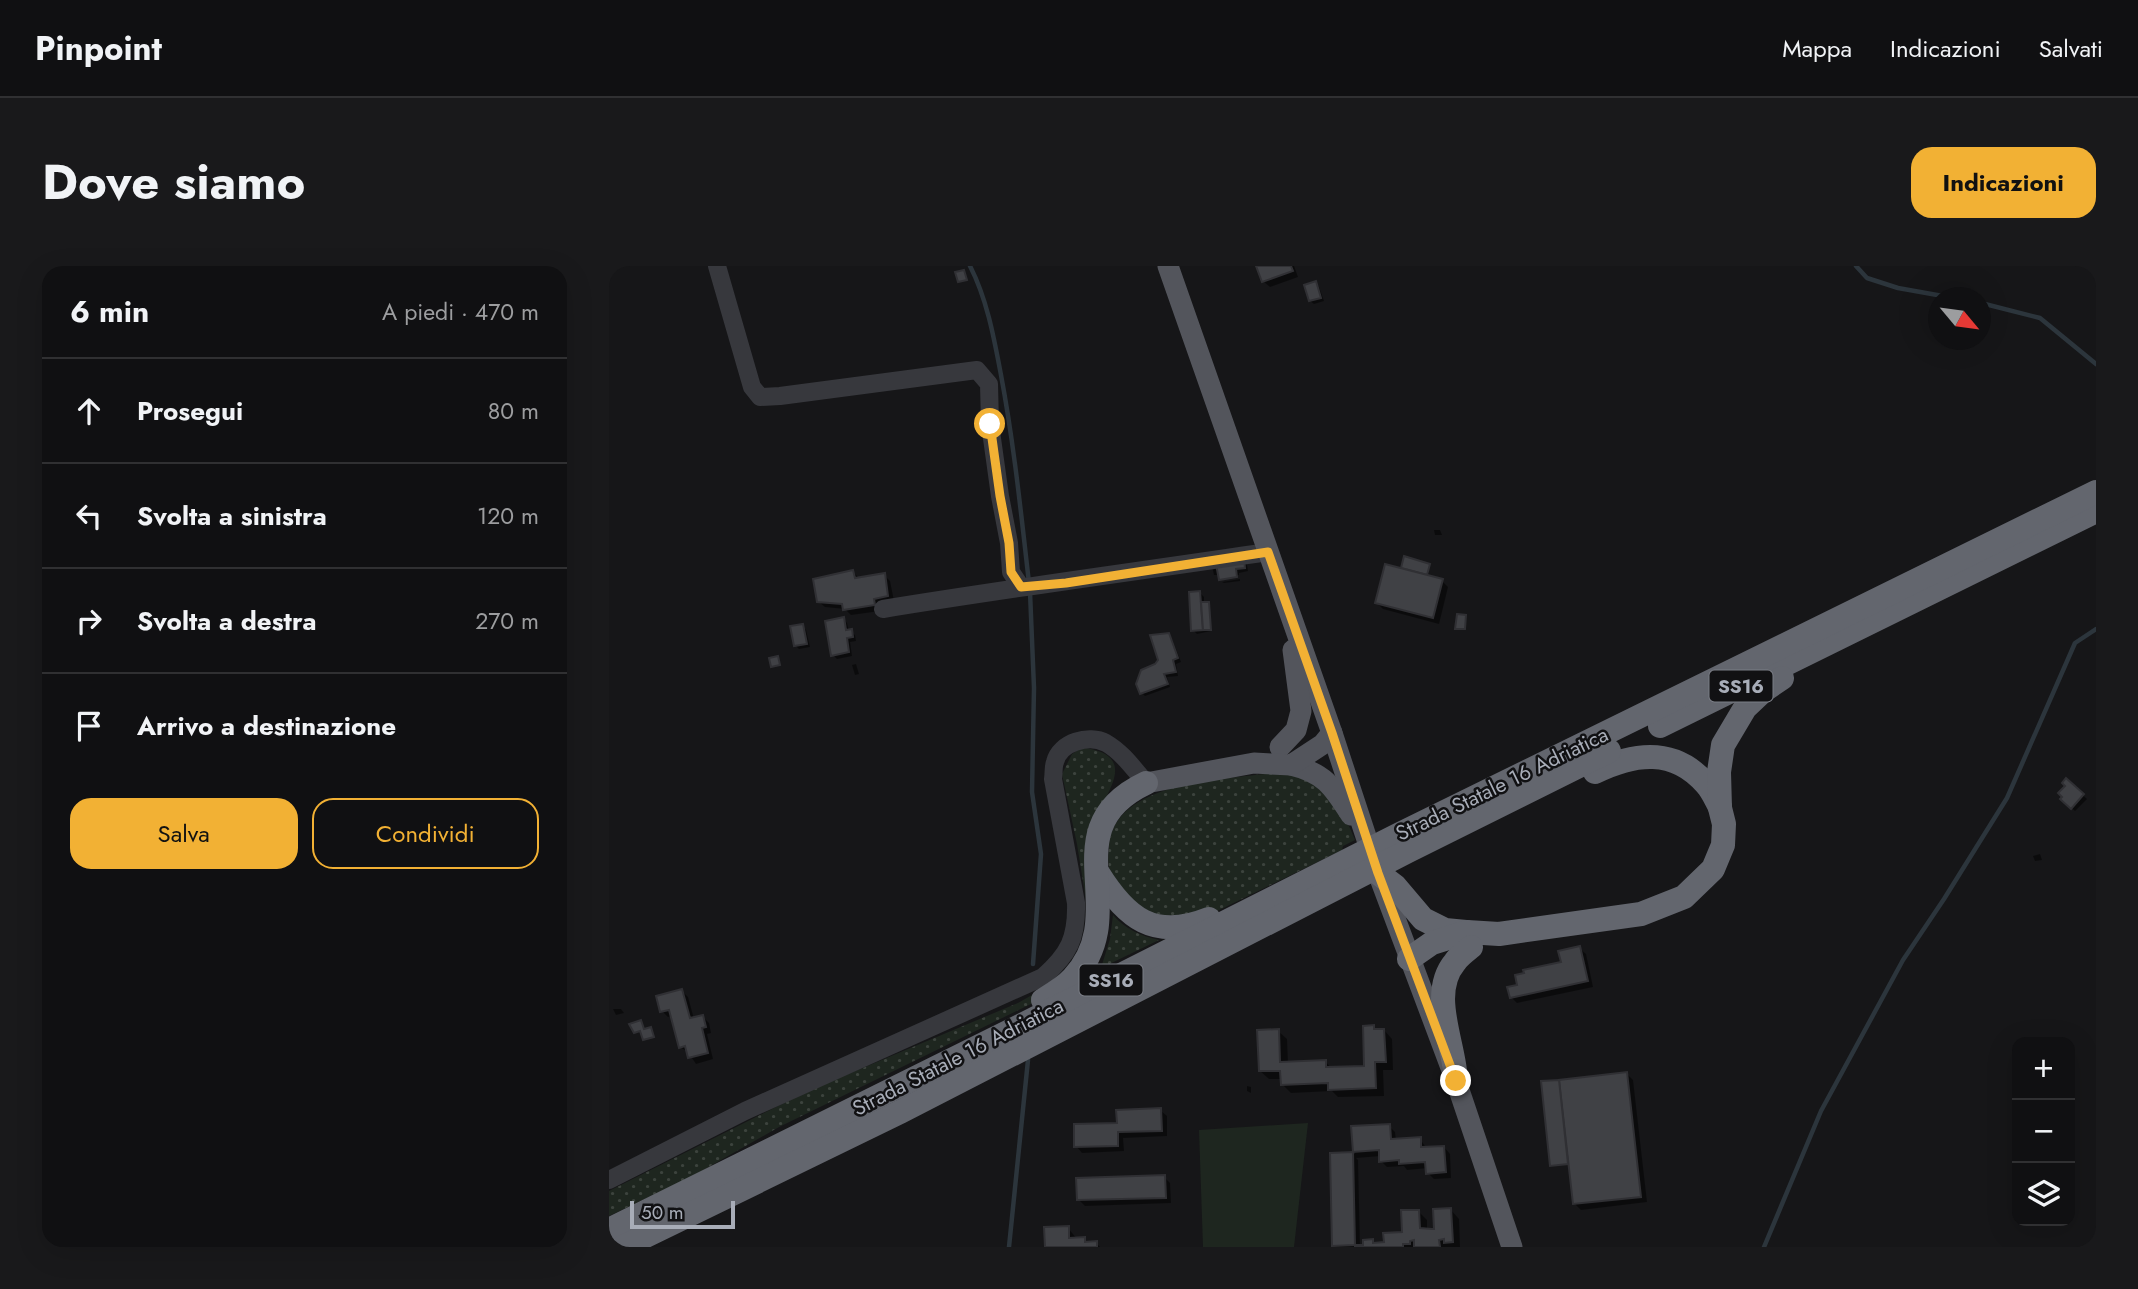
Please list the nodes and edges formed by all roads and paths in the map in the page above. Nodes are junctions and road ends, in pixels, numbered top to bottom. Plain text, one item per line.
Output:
1 (717, 266) edge
2 (1168, 266) edge
3 (2096, 492) edge
4 (2096, 511) edge
5 (2096, 521) edge
6 (1268, 552) junction
7 (1021, 587) junction
8 (883, 609) dead end
9 (1292, 620) junction
10 (1332, 733) junction
11 (1286, 756) junction
12 (1146, 783) junction
13 (1720, 808) junction
14 (1363, 827) junction
15 (1405, 843) junction
16 (1096, 869) junction
17 (1350, 871) junction
18 (1378, 873) junction
19 (1469, 939) junction
20 (1409, 959) junction
21 (1456, 1081) junction
22 (735, 1168) junction
23 (609, 1180) edge
24 (609, 1230) edge
25 (623, 1247) edge
26 (1512, 1247) edge

1 - 7 street
2 - 6 main road
3 - 15 highway, Strada Statale 16 Adriatica / SS16
4 - 15 highway, Strada Statale 16 Adriatica / SS16
5 - 13 highway
6 - 7 street
6 - 9 main road
7 - 8 street
9 - 10 main road
9 - 11 main road
10 - 11 main road
10 - 14 main road
11 - 12 main road
11 - 14 main road
12 - 16 highway
12 - 23 street
13 - 15 highway
13 - 19 highway
14 - 18 main road
15 - 17 highway, Strada Statale 16 Adriatica / SS16
16 - 17 highway
16 - 22 highway
17 - 22 highway, Strada Statale 16 Adriatica / SS16
17 - 25 highway, Strada Statale 16 Adriatica / SS16
18 - 19 highway
18 - 20 main road
19 - 20 highway
19 - 21 highway
20 - 21 main road
21 - 26 main road
22 - 24 highway, Strada Statale 16 Adriatica / SS16

